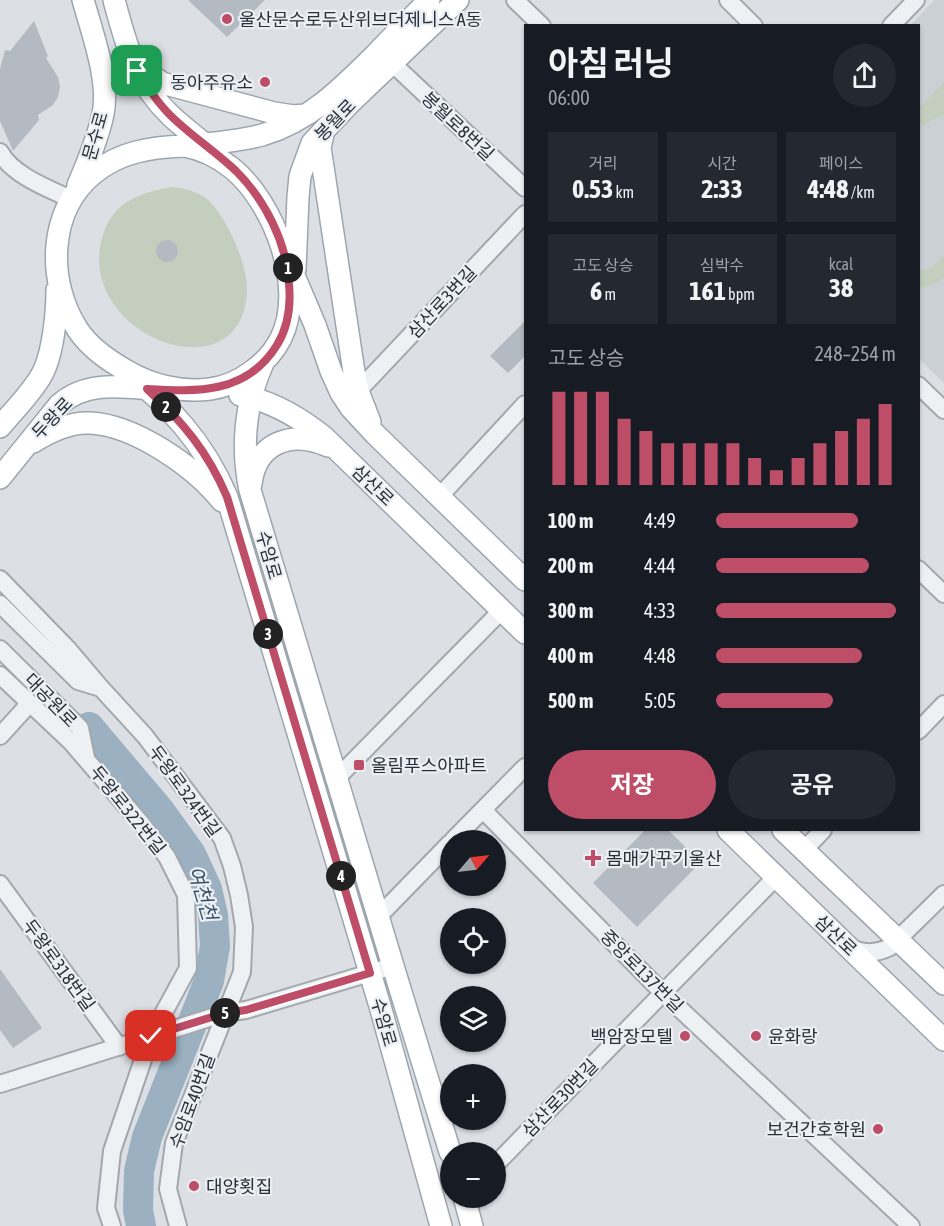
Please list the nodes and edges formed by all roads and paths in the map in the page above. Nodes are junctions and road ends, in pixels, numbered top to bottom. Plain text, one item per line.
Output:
1 (83, 0) edge
2 (114, 0) edge
3 (429, 0) edge
4 (458, 0) edge
5 (515, 0) edge
6 (916, 0) edge
7 (732, 1) edge
8 (540, 24) edge
9 (752, 24) edge
10 (893, 24) edge
11 (129, 52) junction
12 (392, 63) junction
13 (364, 77) junction
14 (305, 115) junction
15 (324, 130) junction
16 (194, 145) junction
17 (0, 152) edge
18 (524, 187) edge
19 (71, 199) junction
20 (524, 215) edge
21 (284, 252) junction
22 (56, 272) junction
23 (294, 276) junction
24 (288, 316) junction
25 (263, 363) junction
26 (122, 368) junction
27 (920, 387) edge
28 (147, 389) junction
29 (192, 391) junction
30 (358, 391) junction
31 (252, 398) junction
32 (524, 405) edge
33 (944, 410) edge
34 (2, 422) edge
35 (375, 434) junction
36 (23, 449) junction
37 (338, 450) junction
38 (0, 478) edge
39 (250, 490) junction
40 (440, 497) junction
41 (232, 516) junction
42 (920, 571) edge
43 (0, 579) edge
44 (524, 579) edge
45 (944, 594) edge
46 (0, 604) edge
47 (502, 610) junction
48 (524, 632) edge
49 (0, 649) edge
50 (0, 675) edge
51 (101, 688) junction
52 (30, 703) junction
53 (944, 704) edge
54 (920, 729) edge
55 (0, 736) edge
56 (87, 761) junction
57 (524, 768) edge
58 (336, 778) junction
59 (483, 810) junction
60 (463, 830) edge
61 (729, 831) edge
62 (784, 831) edge
63 (823, 831) edge
64 (804, 850) junction
65 (440, 853) edge
66 (776, 877) junction
67 (0, 884) edge
68 (944, 894) edge
69 (378, 917) junction
70 (898, 940) junction
71 (847, 945) junction
72 (393, 966) junction
73 (370, 973) junction
74 (944, 984) edge
75 (663, 993) junction
76 (225, 1013) junction
77 (151, 1036) junction
78 (944, 1040) edge
79 (119, 1047) junction
80 (0, 1084) edge
81 (447, 1142) edge
82 (506, 1154) edge
83 (467, 1208) edge
84 (112, 1226) edge
85 (178, 1226) edge
86 (441, 1226) edge
87 (472, 1226) edge
88 (911, 1226) edge

1 - 19 main road, 문수로
2 - 11 main road
3 - 13 main road
4 - 12 main road, 봉월로
5 - 8 street
6 - 10 street
7 - 9 street
11 - 14 main road
11 - 16 main road
12 - 13 main road, 봉월로
12 - 18 street, 봉월로8번길
13 - 14 main road, 봉월로
13 - 15 main road, 봉월로
14 - 16 main road, 봉월로
15 - 23 main road, 봉월로
15 - 30 main road
16 - 19 main road, 봉월로
16 - 21 main road
17 - 19 street
19 - 22 main road, 문수로
20 - 30 street, 삼산로3번길
21 - 23 main road
21 - 24 main road
22 - 26 main road
22 - 34 main road, 문수로
23 - 24 main road, 봉월로
23 - 35 main road
24 - 25 main road
25 - 29 main road
25 - 31 main road, 수암로
26 - 28 main road, 수암로
26 - 29 main road
27 - 33 street
28 - 29 main road, 두왕로
28 - 36 main road, 두왕로
28 - 41 main road, 수암로
29 - 31 main road, 삼산로
30 - 35 main road
31 - 37 main road, 삼산로
31 - 39 main road, 수암로
32 - 40 street
35 - 40 main road
36 - 38 main road, 두왕로
36 - 41 main road
37 - 39 main road
37 - 47 main road, 삼산로
39 - 58 main road, 수암로
40 - 44 main road
41 - 73 main road, 수암로
42 - 45 street
43 - 51 street, 두왕로324번길
46 - 51 street, 대공원로
47 - 48 main road, 삼산로
47 - 58 street
49 - 56 street, 대공원로
50 - 52 street, 두왕로322번길
51 - 76 street, 두왕로324번길
52 - 55 street
52 - 56 street, 두왕로322번길
53 - 54 street
56 - 77 street, 두왕로322번길
57 - 59 street
58 - 69 main road, 수암로
59 - 60 street
59 - 75 street, 중앙로137번길
61 - 66 main road, 삼산로
62 - 64 main road
63 - 64 street
64 - 70 main road
65 - 69 street
66 - 71 main road, 삼산로
66 - 75 street, 삼산로30번길
67 - 79 street, 두왕로318번길
68 - 70 street
69 - 72 main road, 수암로
70 - 71 street
70 - 74 main road
71 - 78 main road, 삼산로
72 - 73 street
72 - 81 main road, 수암로
73 - 76 street
73 - 86 main road, 수암로
75 - 82 street, 삼산로30번길
75 - 88 street, 중앙로137번길
76 - 77 street
76 - 85 street, 수암로40번길
77 - 79 street
77 - 84 street, 두왕로322번길
79 - 80 street
83 - 87 main road

